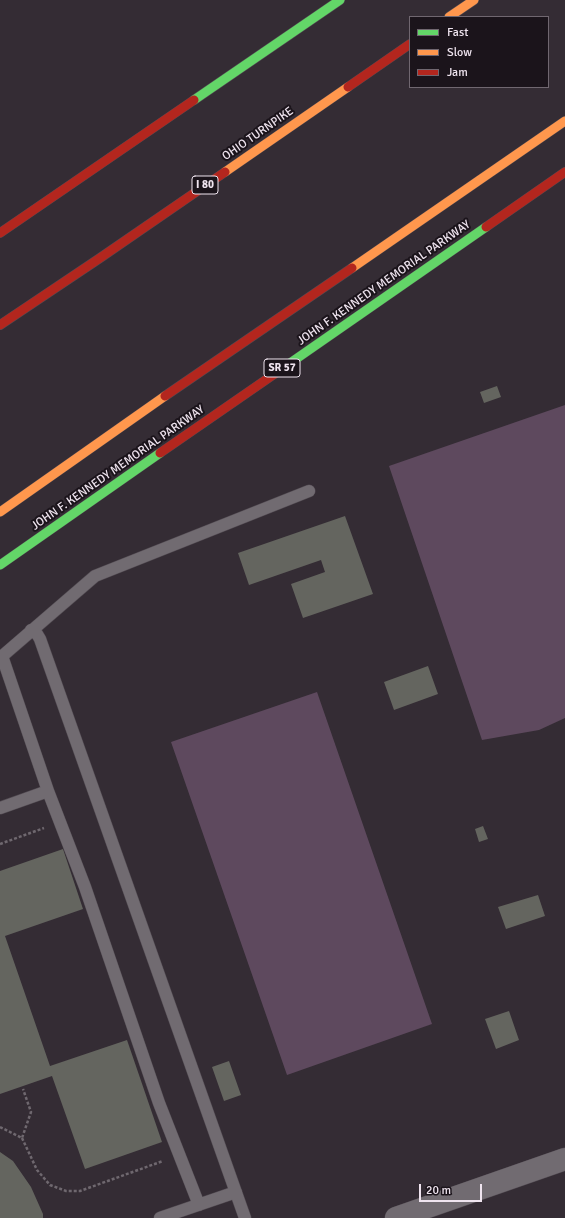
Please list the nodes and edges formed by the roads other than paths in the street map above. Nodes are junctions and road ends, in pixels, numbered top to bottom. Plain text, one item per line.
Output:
1 (340, 0) edge
2 (474, 0) edge
3 (450, 16) edge
4 (409, 45) edge
5 (565, 121) edge
6 (565, 172) edge
7 (0, 233) edge
8 (0, 325) edge
9 (309, 492) dead end
10 (0, 512) edge
11 (0, 565) edge
12 (32, 630) junction
13 (1, 657) edge
14 (48, 791) junction
15 (0, 808) edge
16 (565, 1159) edge
17 (236, 1192) junction
18 (199, 1205) junction
19 (160, 1218) edge
20 (245, 1218) edge
21 (396, 1218) edge

1 - 7 highway
2 - 3 highway
4 - 8 highway, OHIO TURNPIKE / I 80
5 - 10 highway
6 - 11 highway, JOHN F. KENNEDY MEMORIAL PARKWAY / SR 57
9 - 12 lane
12 - 13 lane
12 - 17 lane
13 - 14 lane
14 - 15 lane
14 - 18 lane
16 - 21 street
17 - 18 lane
17 - 20 lane
18 - 19 lane

